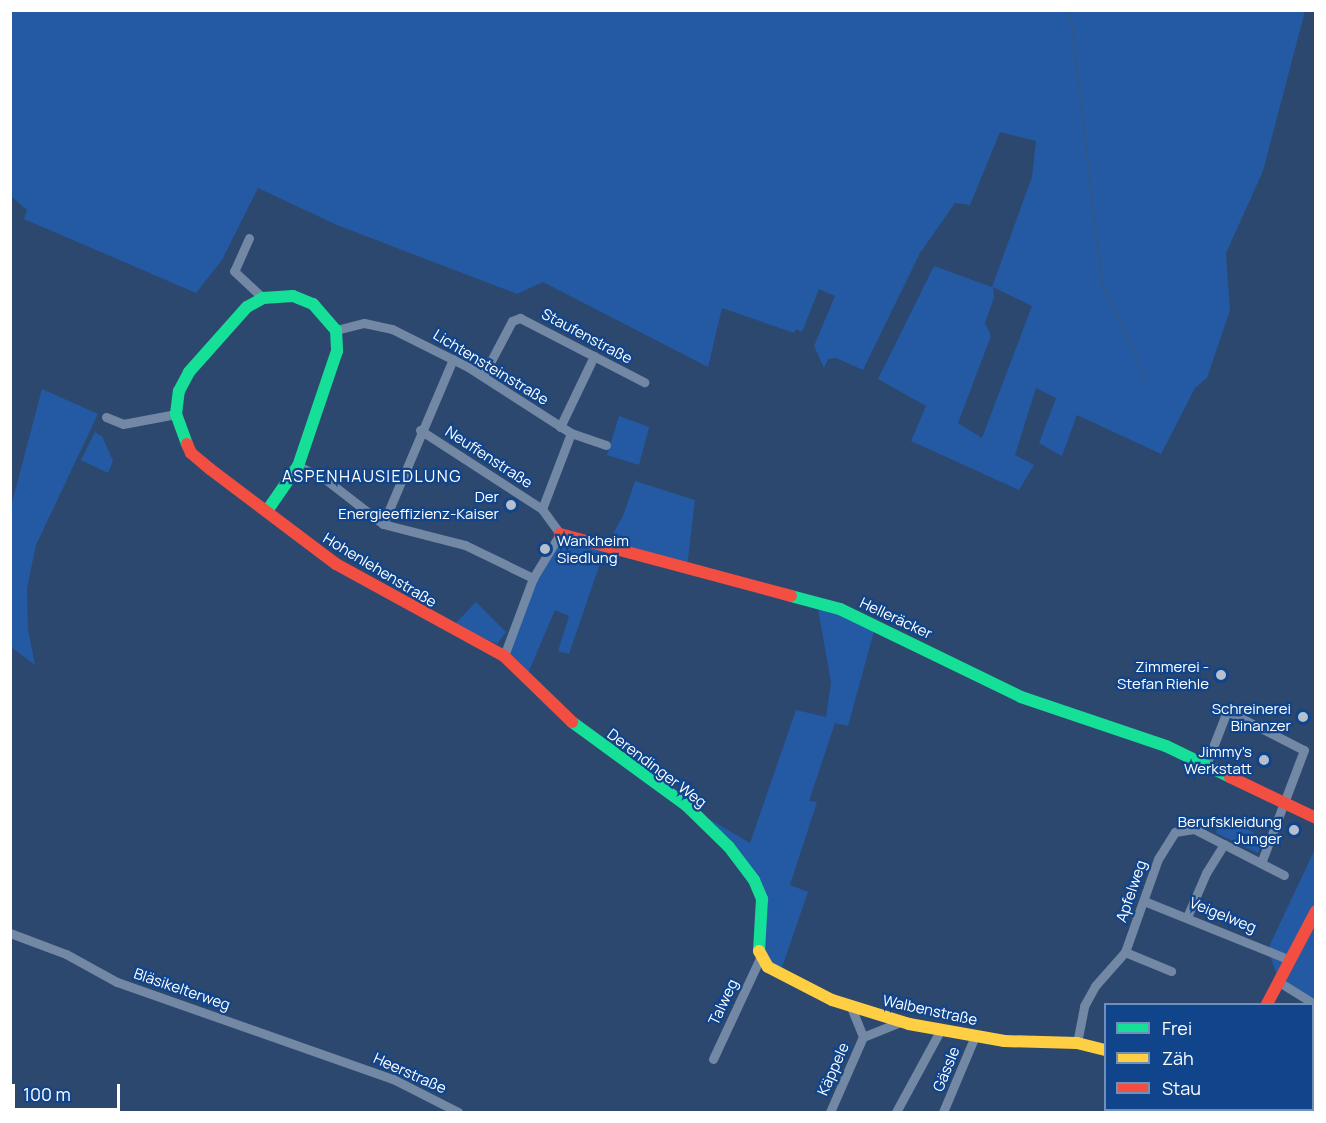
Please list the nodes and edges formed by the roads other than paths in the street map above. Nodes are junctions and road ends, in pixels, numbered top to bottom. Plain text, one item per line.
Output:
1 (249, 238) dead end
2 (263, 298) junction
3 (336, 330) junction
4 (594, 356) junction
5 (453, 359) junction
6 (483, 376) junction
7 (644, 382) dead end
8 (176, 414) junction
9 (106, 417) dead end
10 (560, 427) junction
11 (420, 430) junction
12 (571, 433) junction
13 (606, 445) dead end
14 (298, 466) junction
15 (542, 509) junction
16 (267, 511) junction
17 (383, 524) junction
18 (560, 534) junction
19 (533, 578) junction
20 (504, 656) junction
21 (1206, 765) junction
22 (1284, 803) junction
23 (1316, 818) edge
24 (1224, 844) junction
25 (1261, 863) junction
26 (1284, 875) dead end
27 (1144, 901) junction
28 (1314, 914) edge
29 (1187, 916) junction
30 (10, 933) edge
31 (1125, 952) junction
32 (760, 958) junction
33 (1290, 960) junction
34 (1171, 972) dead end
35 (1279, 982) junction
36 (1269, 1003) edge
37 (1313, 1003) edge
38 (851, 1007) junction
39 (900, 1022) junction
40 (940, 1031) junction
41 (975, 1036) junction
42 (864, 1037) junction
43 (1077, 1043) junction
44 (1104, 1050) edge
45 (713, 1059) dead end
46 (348, 1063) joint
47 (458, 1113) edge
48 (830, 1113) edge
49 (896, 1113) edge
50 (943, 1113) edge

1 - 2 street
2 - 3 street
2 - 8 street
3 - 5 street, Lichtensteinstraße
3 - 14 street
4 - 6 street, Staufenstraße
4 - 7 street, Staufenstraße
4 - 10 street
5 - 6 street, Lichtensteinstraße
5 - 11 street
6 - 10 street, Lichtensteinstraße
8 - 9 street
8 - 16 street, Hohenlehenstraße
10 - 12 street, Lichtensteinstraße
11 - 15 street, Neuffenstraße
11 - 17 street
12 - 13 street, Lichtensteinstraße
12 - 15 street
14 - 16 street
14 - 17 street
15 - 18 street
16 - 20 street, Hohenlehenstraße
17 - 19 street
18 - 19 street
18 - 21 street, Helleräcker
19 - 20 street
20 - 32 street, Derendinger Weg
21 - 22 street, Helleräcker
21 - 22 street
22 - 23 street, Helleräcker
22 - 25 street
24 - 25 street, Apfelweg
24 - 27 street, Apfelweg
24 - 29 street
25 - 26 street, Apfelweg
27 - 29 street, Veigelweg
27 - 31 street, Apfelweg
28 - 33 street
29 - 33 street, Veigelweg
30 - 46 street, Bläsikelterweg
31 - 34 street
31 - 43 street, Apfelweg
32 - 38 street, Walbenstraße
32 - 45 street, Talweg
33 - 35 street
35 - 36 street
35 - 37 street
38 - 39 street, Walbenstraße
38 - 42 street, Käppele
39 - 40 street, Walbenstraße
39 - 42 street, Käppele
40 - 41 street, Walbenstraße
40 - 49 street
41 - 43 street, Walbenstraße
41 - 50 street, Gässle
42 - 48 street, Käppele
43 - 44 street, Walbenstraße
46 - 47 street, Heerstraße

